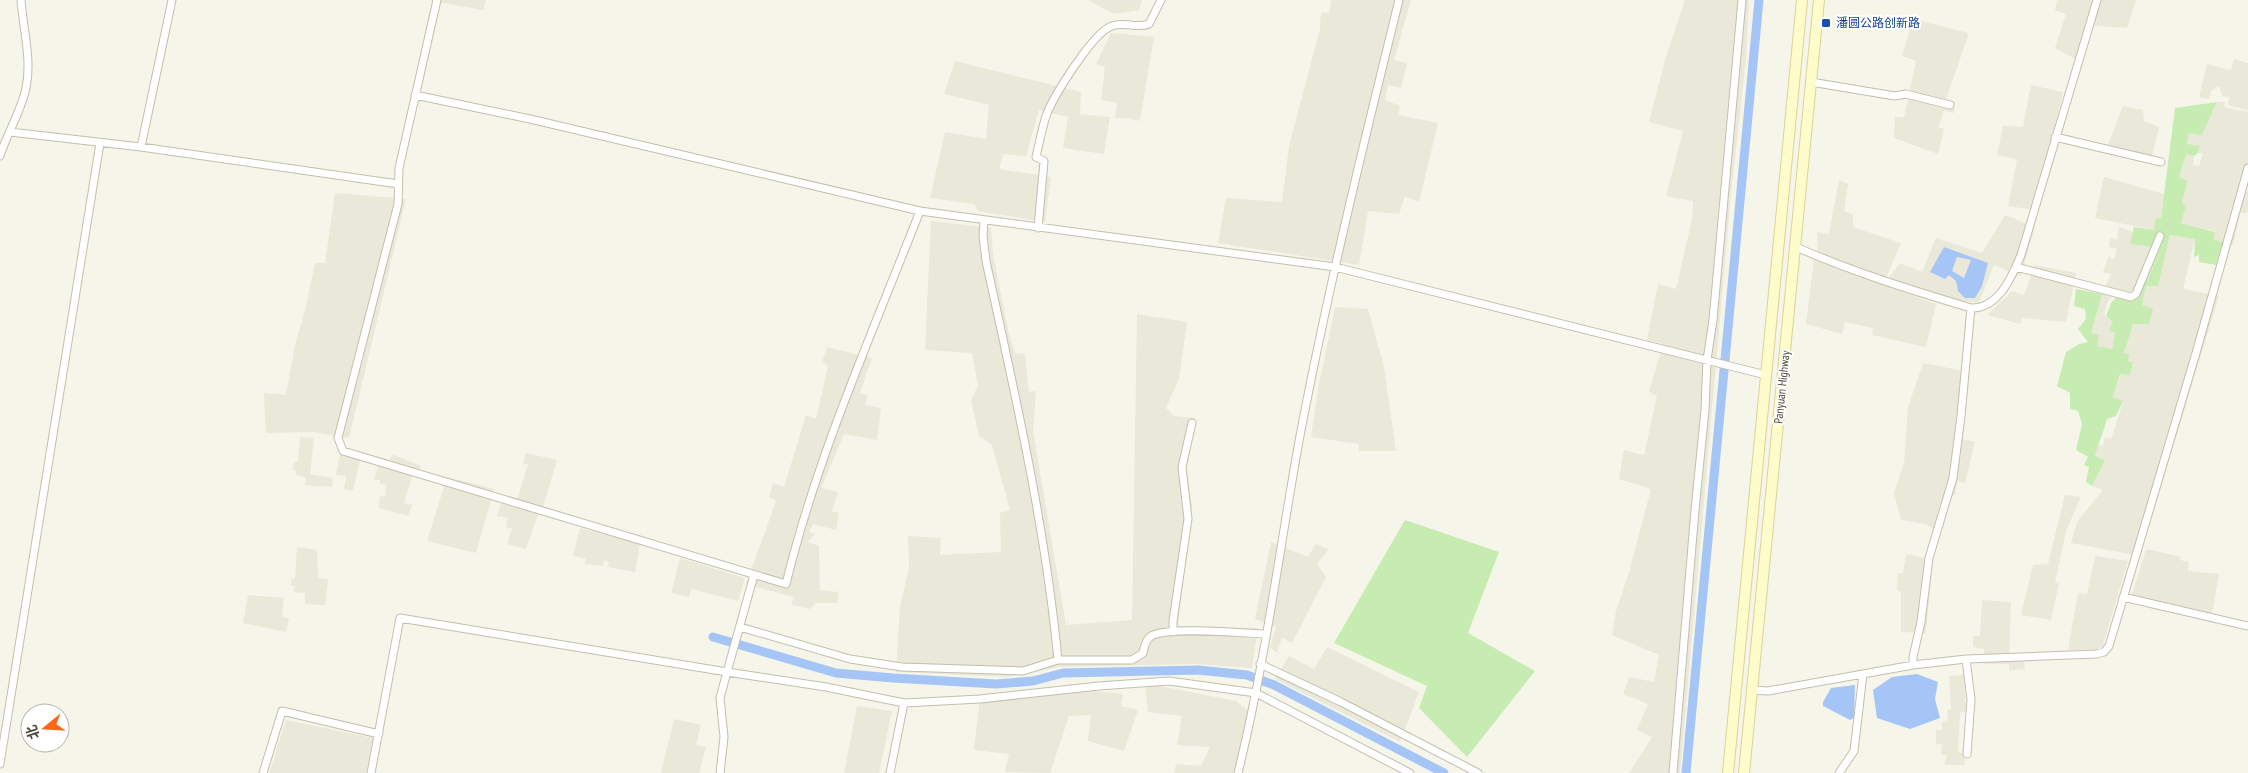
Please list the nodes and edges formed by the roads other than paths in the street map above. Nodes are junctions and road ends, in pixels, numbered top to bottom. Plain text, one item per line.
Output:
1 (20, 0) edge
2 (172, 0) edge
3 (437, 0) edge
4 (1161, 0) edge
5 (1399, 0) edge
6 (1742, 0) edge
7 (1802, 0) edge
8 (1819, 0) edge
9 (2097, 0) edge
10 (1811, 82) junction
11 (415, 95) junction
12 (1950, 105) dead end
13 (10, 132) junction
14 (2055, 137) junction
15 (100, 143) junction
16 (140, 147) junction
17 (0, 156) edge
18 (2161, 162) dead end
19 (2248, 168) edge
20 (398, 184) junction
21 (920, 210) junction
22 (984, 221) junction
23 (1038, 228) junction
24 (2160, 236) dead end
25 (1796, 247) junction
26 (1335, 267) junction
27 (2016, 267) junction
28 (1971, 308) junction
29 (1709, 361) junction
30 (1766, 375) junction
31 (1192, 424) dead end
32 (754, 575) junction
33 (2123, 597) junction
34 (2248, 626) edge
35 (740, 627) junction
36 (1173, 632) junction
37 (1265, 634) junction
38 (1966, 659) junction
39 (1058, 660) junction
40 (1260, 665) junction
41 (1913, 666) junction
42 (728, 672) junction
43 (1863, 674) junction
44 (1752, 690) junction
45 (1256, 691) junction
46 (904, 703) junction
47 (380, 734) junction
48 (1967, 754) dead end
49 (0, 764) edge
50 (263, 773) edge
51 (371, 773) edge
52 (720, 773) edge
53 (890, 773) edge
54 (1238, 773) edge
55 (1410, 773) edge
56 (1478, 773) edge
57 (1673, 773) edge
58 (1728, 773) edge
59 (1744, 773) edge
60 (1840, 773) edge

1 - 13 street
2 - 16 street
3 - 11 street
4 - 23 street
5 - 26 street
6 - 29 street
7 - 30 main road, Panyuan Highway
8 - 10 main road, Panyuan Highway
9 - 14 street
10 - 12 street
10 - 25 main road, Panyuan Highway
11 - 20 street
11 - 21 street
13 - 15 street
13 - 17 street
14 - 18 street
14 - 27 street
15 - 16 street
15 - 49 street
16 - 20 street
19 - 33 street
20 - 32 street
21 - 22 street
21 - 32 street
22 - 23 street
22 - 39 street
23 - 26 street
24 - 27 street
25 - 28 street
25 - 44 main road, Panyuan Highway
26 - 29 street
26 - 37 street
27 - 28 street
28 - 41 street
29 - 30 street
29 - 57 street
30 - 58 main road, Panyuan Highway
31 - 36 street
32 - 35 street
33 - 34 street
33 - 38 street
35 - 39 street
35 - 42 street
36 - 37 street
36 - 39 street
37 - 40 street
38 - 41 street
38 - 48 street
40 - 45 street
40 - 56 street
41 - 43 street
42 - 46 street
42 - 47 street
42 - 52 street
43 - 44 street
43 - 60 street
44 - 59 main road, Panyuan Highway
45 - 46 street
45 - 54 street
45 - 55 street
46 - 53 street
47 - 50 street
47 - 51 street

